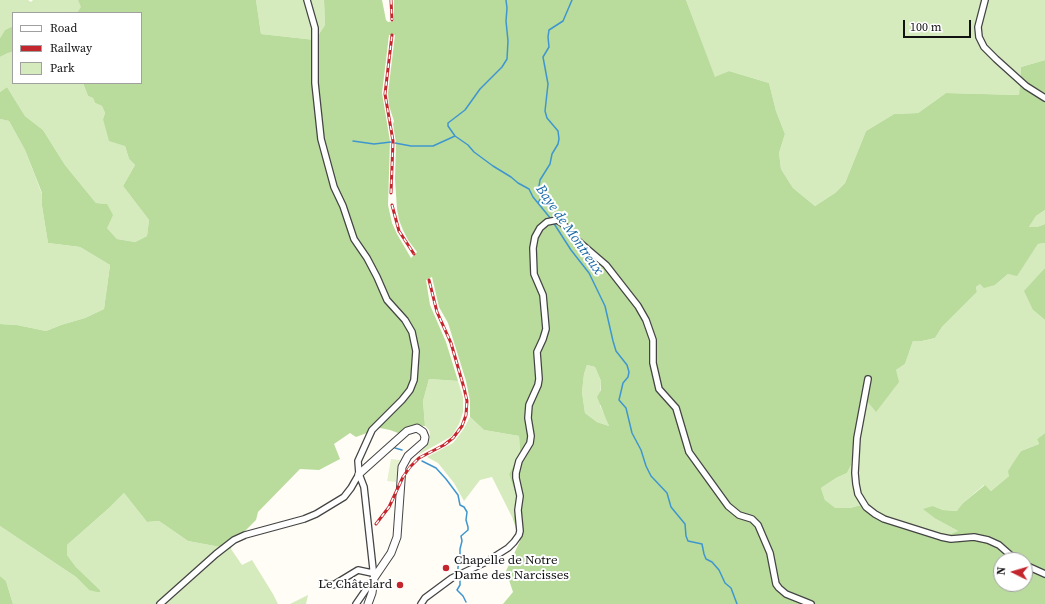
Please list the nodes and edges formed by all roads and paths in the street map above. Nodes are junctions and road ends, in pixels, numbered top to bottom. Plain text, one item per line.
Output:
1 (307, 0) edge
2 (985, 0) edge
3 (1045, 98) edge
4 (868, 379) dead end
5 (359, 474) junction
6 (1007, 552) edge
7 (1033, 569) edge
8 (1045, 574) edge
9 (373, 575) junction
10 (322, 583) dead end
11 (160, 604) edge
12 (356, 604) edge
13 (368, 604) edge
14 (421, 604) edge
15 (811, 604) edge

1 - 5 street
2 - 3 street
4 - 6 street
5 - 9 street
5 - 9 street
5 - 11 street
7 - 8 street
9 - 10 street
9 - 12 street
9 - 13 street
14 - 15 street

